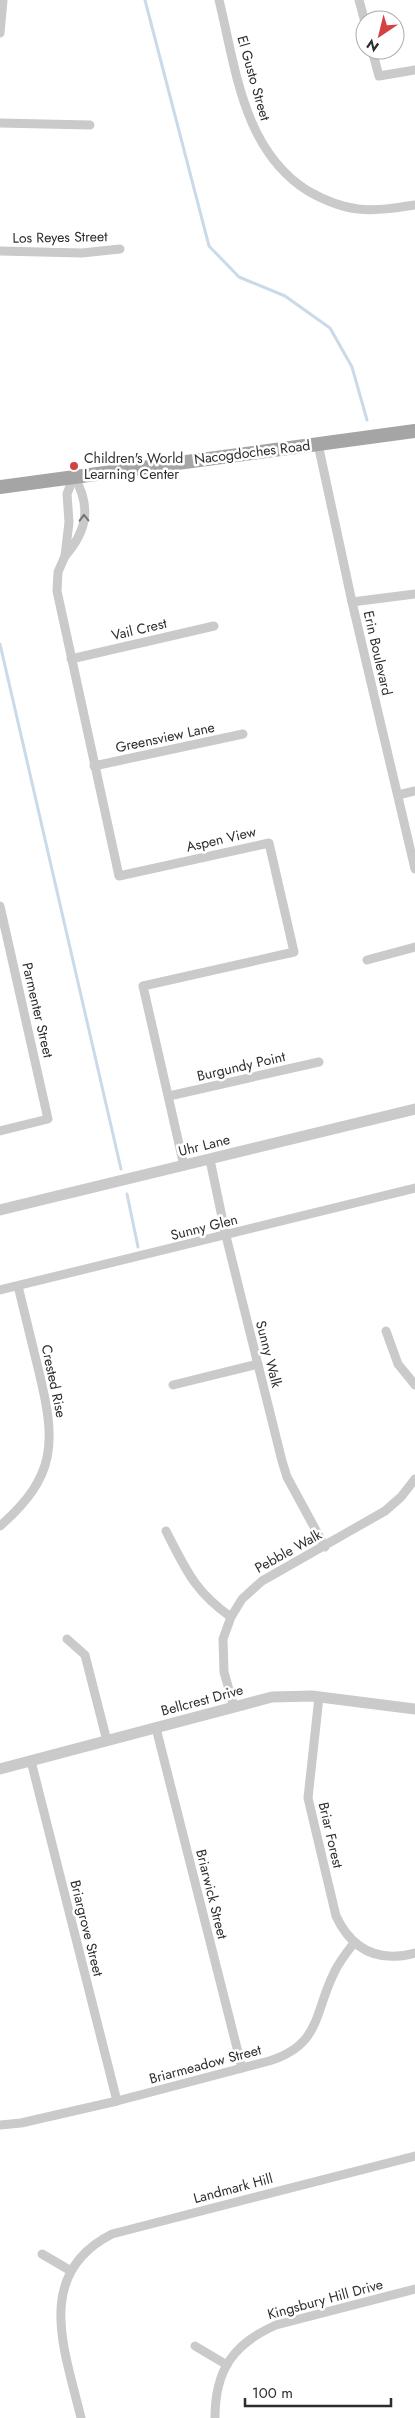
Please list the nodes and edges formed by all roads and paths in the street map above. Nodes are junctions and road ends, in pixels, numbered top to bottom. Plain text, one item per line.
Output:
1 (3, 0) edge
2 (219, 0) edge
3 (0, 33) edge
4 (375, 60) edge
5 (415, 70) edge
6 (0, 123) edge
7 (90, 125) dead end
8 (415, 205) edge
9 (120, 249) dead end
10 (0, 251) edge
11 (415, 431) edge
12 (318, 444) junction
13 (74, 476) junction
14 (0, 487) edge
15 (65, 556) junction
16 (415, 594) edge
17 (352, 602) junction
18 (214, 626) dead end
19 (71, 659) junction
20 (242, 734) dead end
21 (94, 766) junction
22 (415, 791) edge
23 (398, 795) junction
24 (415, 869) edge
25 (0, 906) edge
26 (415, 947) edge
27 (367, 960) dead end
28 (318, 1062) dead end
29 (169, 1096) junction
30 (415, 1109) edge
31 (0, 1131) edge
32 (210, 1160) junction
33 (184, 1166) junction
34 (415, 1188) edge
35 (0, 1210) edge
36 (226, 1236) junction
37 (18, 1286) junction
38 (0, 1290) edge
39 (386, 1331) dead end
40 (258, 1364) junction
41 (173, 1385) dead end
42 (415, 1385) edge
43 (415, 1479) edge
44 (0, 1526) edge
45 (166, 1532) dead end
46 (325, 1546) junction
47 (231, 1617) junction
48 (67, 1639) dead end
49 (319, 1697) junction
50 (234, 1707) junction
51 (415, 1709) edge
52 (156, 1728) junction
53 (108, 1741) junction
54 (30, 1761) junction
55 (0, 1769) edge
56 (354, 1943) junction
57 (415, 1953) edge
58 (242, 2068) junction
59 (117, 2101) junction
60 (0, 2125) edge
61 (415, 2156) edge
62 (42, 2254) dead end
63 (71, 2271) junction
64 (415, 2289) edge
65 (195, 2346) dead end
66 (227, 2365) junction
67 (81, 2418) edge
68 (215, 2418) edge

1 - 3 street
2 - 8 street, El Gusto Street
4 - 5 street
6 - 7 street
9 - 10 street, Los Reyes Street
11 - 12 main road, Nacogdoches Road
12 - 13 main road, Nacogdoches Road
12 - 17 street, Erin Boulevard
13 - 14 main road, Nacogdoches Road
13 - 15 street, Aspen View
15 -> 13 street, Aspen View
15 - 19 street, Aspen View
16 - 17 street
17 - 23 street, Erin Boulevard
18 - 19 street, Vail Crest
19 - 21 street, Aspen View
20 - 21 street, Greensview Lane
21 - 29 street, Aspen View
22 - 23 street
23 - 24 street, Erin Boulevard
25 - 31 street, Parmenter Street
26 - 27 street
28 - 29 street, Burgundy Point
29 - 33 street, Aspen View
30 - 32 street, Uhr Lane
32 - 33 street, Uhr Lane
32 - 36 street, Sunny Walk
33 - 35 street, Uhr Lane
34 - 36 street, Sunny Glen
36 - 37 street, Sunny Glen
36 - 40 street, Sunny Walk
37 - 38 street, Sunny Glen
37 - 44 street, Crested Rise
39 - 42 street
40 - 41 street
40 - 46 street, Sunny Walk
43 - 46 street, Pebble Walk
45 - 47 street
46 - 47 street, Pebble Walk
47 - 50 street, Pebble Walk
48 - 53 street
49 - 50 street, Bellcrest Drive
49 - 51 street, Bellcrest Drive
49 - 56 street, Briar Forest
50 - 52 street, Bellcrest Drive
52 - 53 street, Bellcrest Drive
52 - 58 street, Briarwick Street
53 - 54 street, Bellcrest Drive
54 - 55 street, Bellcrest Drive
54 - 59 street, Briargrove Street
56 - 57 street
56 - 58 street, Briarmeadow Street
58 - 59 street, Briarmeadow Street
59 - 60 street, Briarmeadow Street
61 - 63 street, Landmark Hill
62 - 63 street
63 - 67 street, Landmark Hill
64 - 66 street, Kingsbury Hill Drive
65 - 66 street
66 - 68 street, Kingsbury Hill Drive

